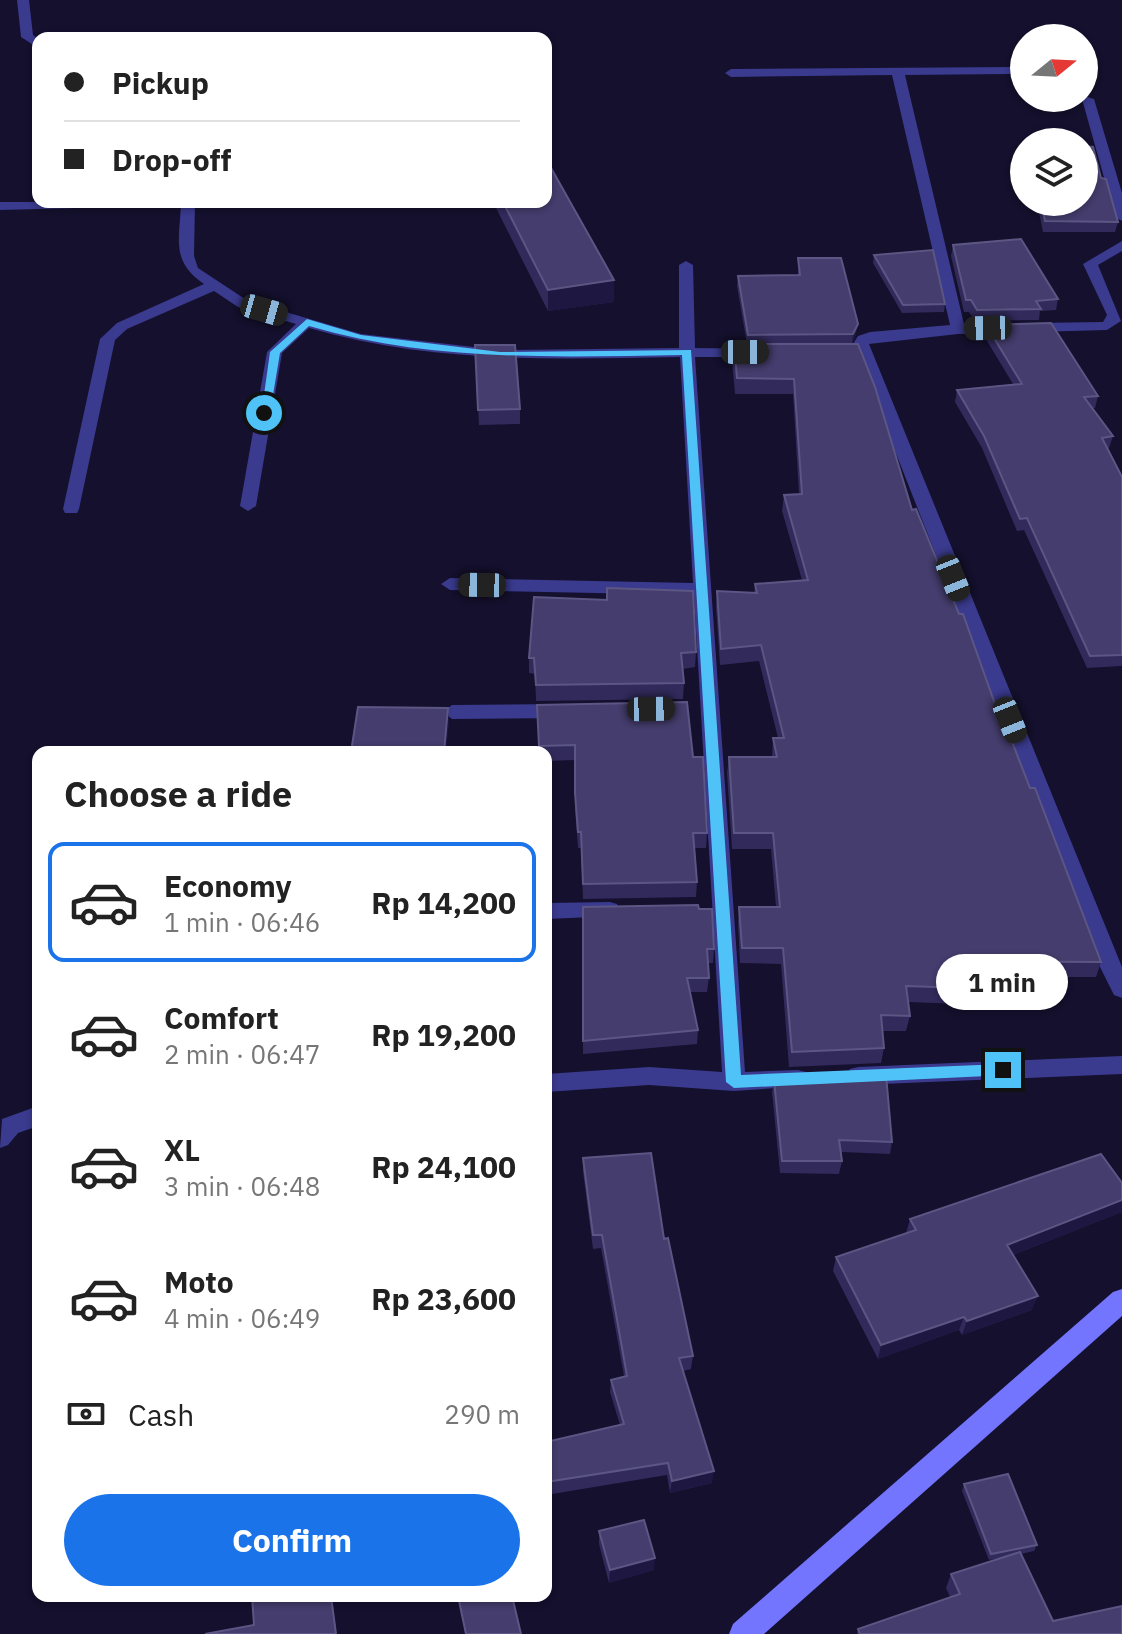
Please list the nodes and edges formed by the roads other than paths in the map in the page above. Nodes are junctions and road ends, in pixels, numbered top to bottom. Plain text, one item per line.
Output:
1 (23, 0) edge
2 (32, 40) edge
3 (1009, 70) dead end
4 (898, 72) junction
5 (731, 73) dead end
6 (1092, 112) edge
7 (1104, 156) junction
8 (1122, 156) edge
9 (32, 205) edge
10 (0, 206) edge
11 (188, 208) edge
12 (1122, 217) edge
13 (1121, 247) edge
14 (686, 265) dead end
15 (215, 285) junction
16 (307, 322) junction
17 (958, 329) junction
18 (687, 352) junction
19 (783, 352) edge
20 (248, 506) dead end
21 (71, 509) dead end
22 (450, 584) dead end
23 (701, 589) junction
24 (588, 710) edge
25 (452, 712) dead end
26 (626, 910) edge
27 (552, 911) edge
28 (1122, 989) edge
29 (1122, 1065) edge
30 (734, 1082) junction
31 (552, 1083) edge
32 (32, 1118) edge
33 (0, 1138) edge
34 (1122, 1300) edge
35 (743, 1634) edge

1 - 2 street
3 - 4 street
4 - 5 street
4 - 17 street
6 - 7 street
7 - 8 street
7 - 12 street
9 - 10 street
11 - 15 street
13 - 17 street
14 - 18 street
15 - 16 street
15 - 21 street
16 - 18 street
16 - 20 street
17 - 28 street
18 - 19 street
18 - 23 street
22 - 23 street
23 - 30 street
24 - 25 street
26 - 27 street
29 - 30 street
30 - 31 street
32 - 33 street
34 - 35 main road

